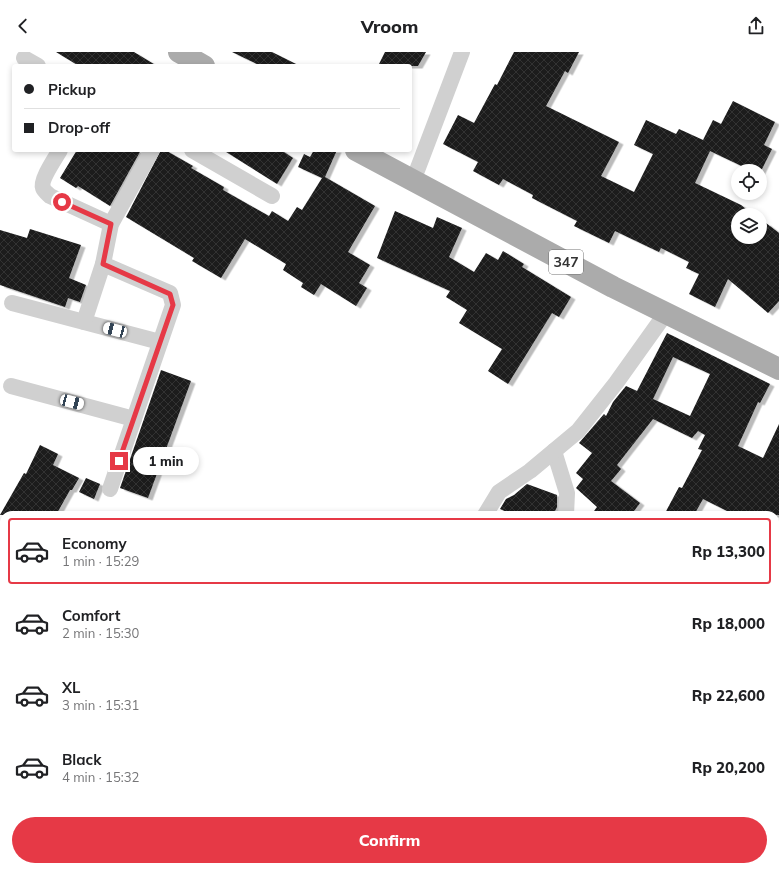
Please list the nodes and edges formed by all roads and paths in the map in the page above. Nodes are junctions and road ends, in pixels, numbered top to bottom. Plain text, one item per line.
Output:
1 (180, 52) edge
2 (462, 52) edge
3 (24, 58) dead end
4 (34, 64) edge
5 (201, 64) edge
6 (59, 152) edge
7 (151, 152) edge
8 (195, 152) edge
9 (360, 152) edge
10 (413, 181) junction
11 (272, 196) dead end
12 (111, 224) junction
13 (103, 264) junction
14 (12, 303) dead end
15 (666, 313) junction
16 (84, 322) junction
17 (160, 342) junction
18 (779, 369) edge
19 (11, 386) dead end
20 (134, 419) junction
21 (554, 451) junction
22 (110, 489) dead end
23 (487, 511) edge
24 (566, 511) edge

1 - 5 main road
2 - 10 street
3 - 4 street
6 - 12 street
7 - 12 street
8 - 11 street
9 - 10 main road, 347
10 - 15 main road, 347
12 - 13 street
13 - 16 street
13 - 17 street
14 - 16 street
15 - 18 main road, 347
15 - 21 street
16 - 17 street
17 - 20 street
19 - 20 street
20 - 22 street
21 - 23 street
21 - 24 street

